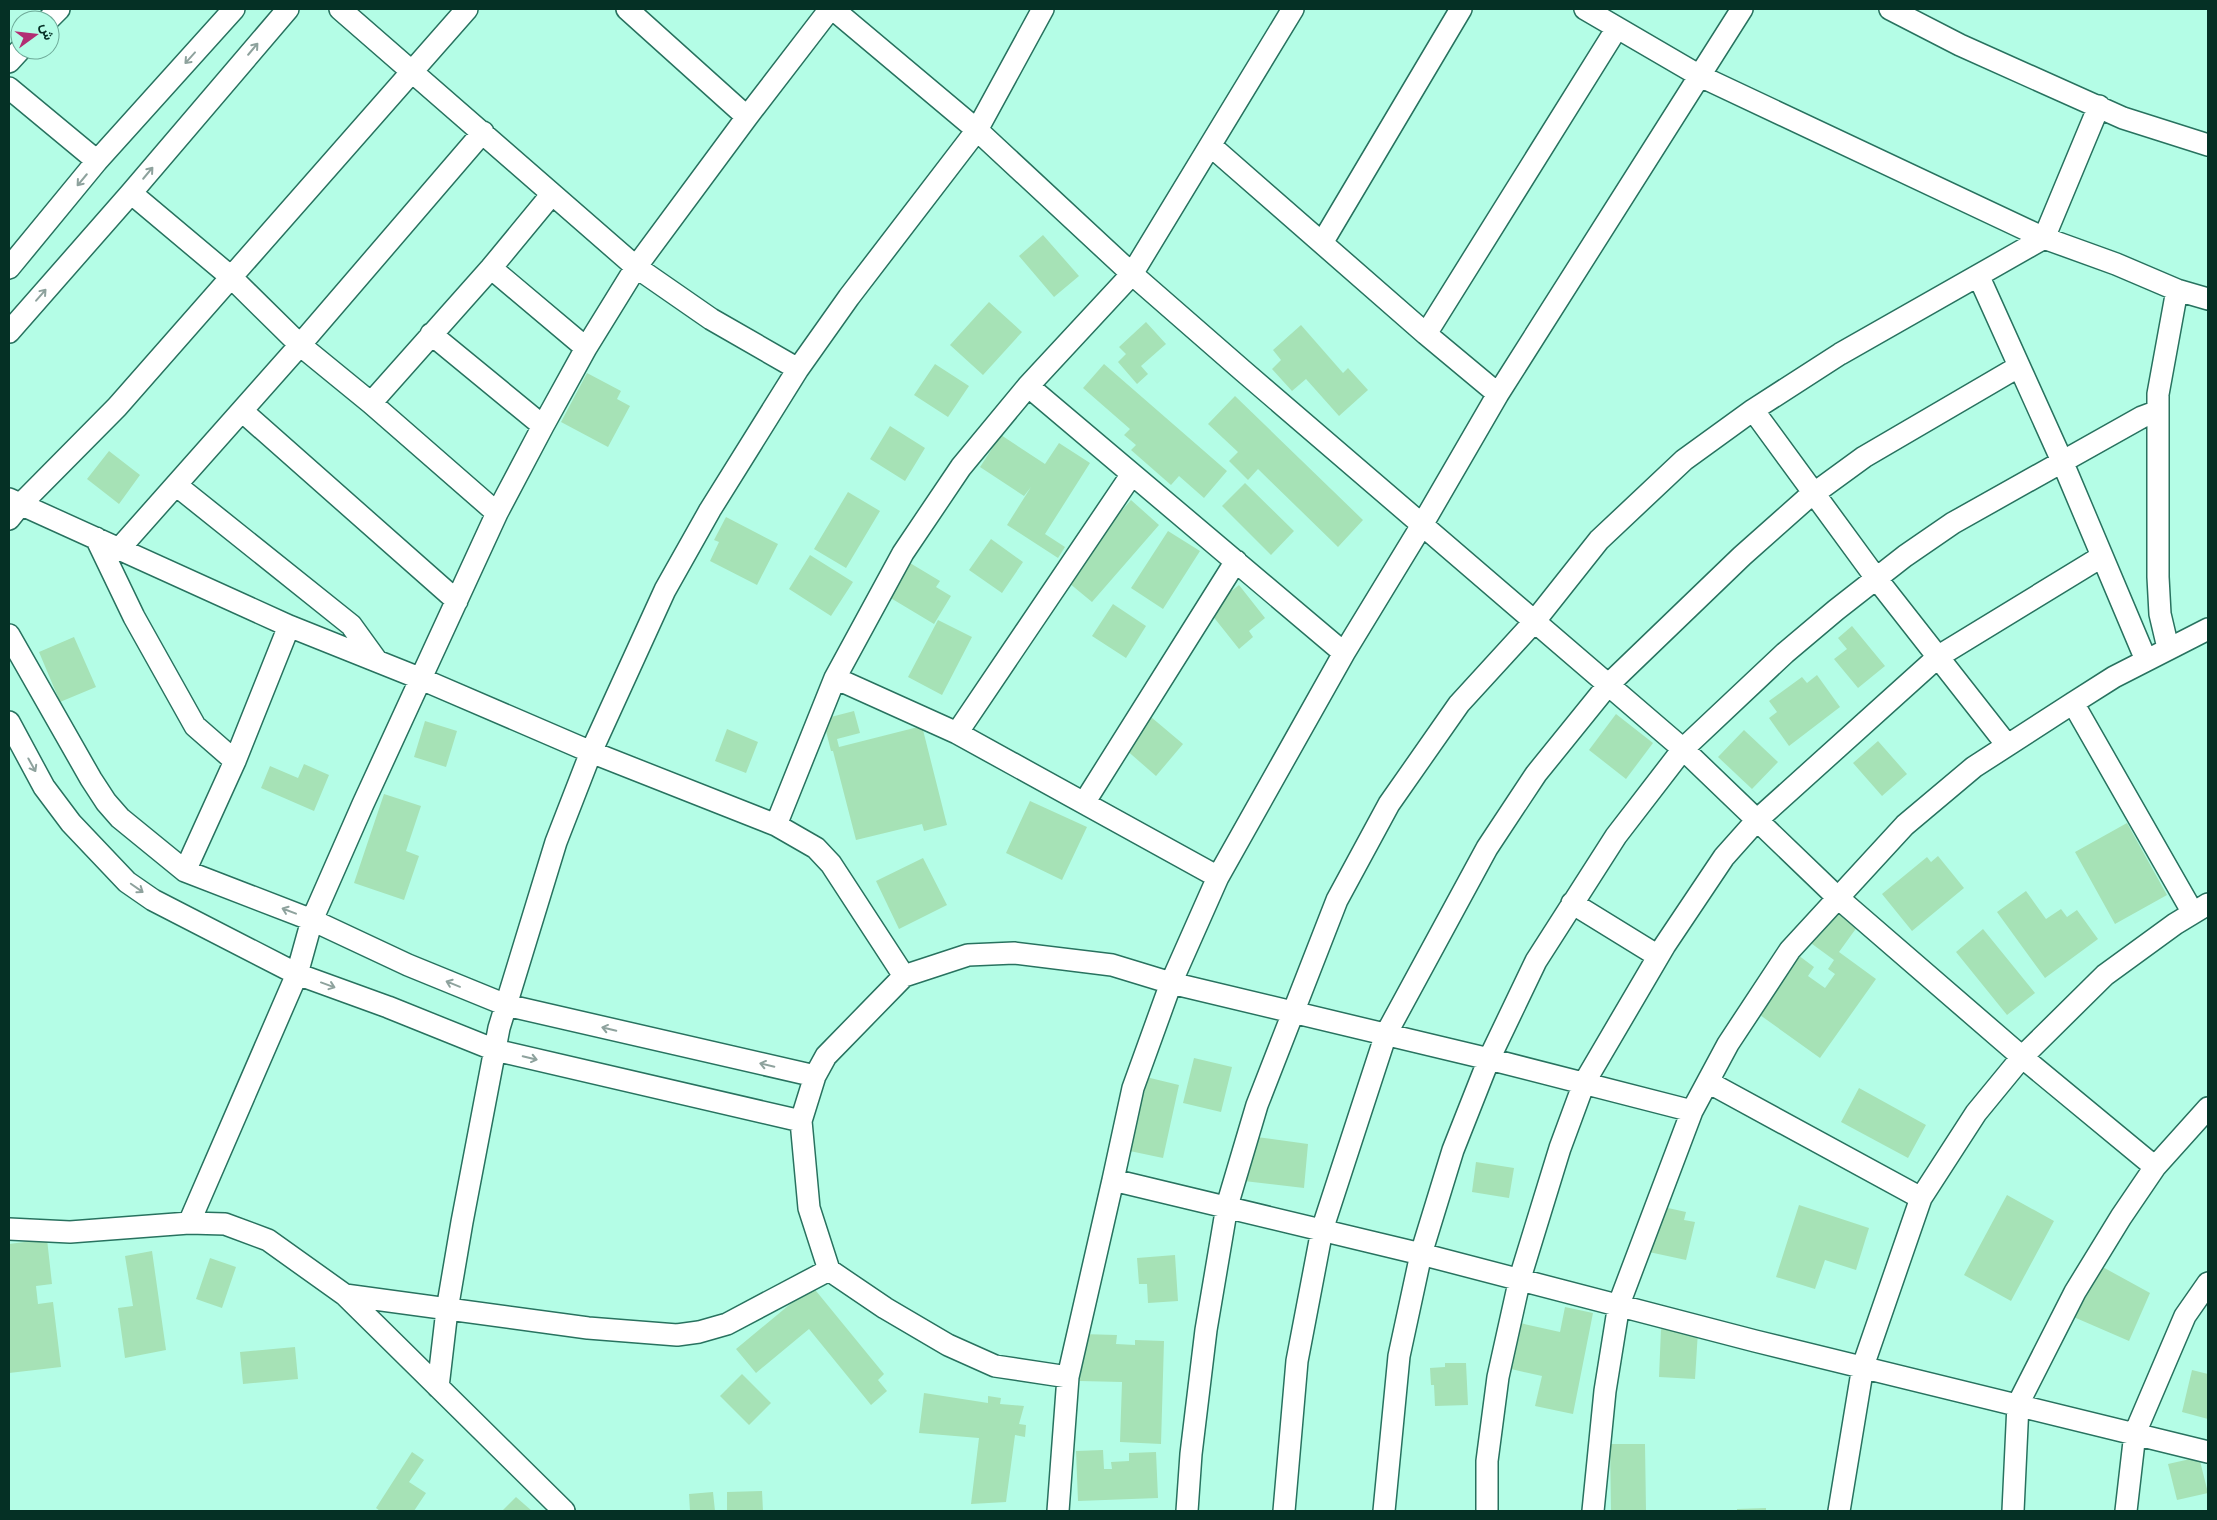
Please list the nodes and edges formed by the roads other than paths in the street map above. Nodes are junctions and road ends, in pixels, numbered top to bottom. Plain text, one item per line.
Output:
1 (234, 9) edge
2 (288, 9) edge
3 (340, 9) edge
4 (467, 9) edge
5 (627, 9) edge
6 (832, 9) edge
7 (1043, 9) edge
8 (1293, 9) edge
9 (1461, 9) edge
10 (1584, 9) edge
11 (1742, 9) edge
12 (1890, 9) edge
13 (1618, 28) junction
14 (412, 70) junction
15 (1700, 76) junction
16 (9, 88) edge
17 (2099, 106) junction
18 (747, 117) junction
19 (978, 130) junction
20 (483, 132) junction
21 (2208, 145) edge
22 (1211, 146) junction
23 (98, 161) junction
24 (131, 193) junction
25 (552, 194) junction
26 (2044, 238) junction
27 (1322, 243) junction
28 (636, 267) junction
29 (9, 268) edge
30 (491, 268) junction
31 (1132, 274) junction
32 (231, 277) junction
33 (1979, 277) junction
34 (2177, 290) junction
35 (2208, 298) edge
36 (9, 332) edge
37 (431, 334) junction
38 (1426, 334) junction
39 (300, 345) junction
40 (586, 348) junction
41 (2018, 367) junction
42 (798, 369) junction
43 (1028, 386) junction
44 (1498, 394) junction
45 (371, 404) junction
46 (1753, 410) junction
47 (242, 411) junction
48 (2158, 411) junction
49 (542, 426) junction
50 (2062, 460) junction
51 (1132, 474) junction
52 (176, 485) junction
53 (1814, 493) junction
54 (13, 508) edge
55 (497, 513) junction
56 (1422, 525) junction
57 (96, 538) junction
58 (119, 548) junction
59 (2101, 557) junction
60 (1236, 561) junction
61 (1876, 578) junction
62 (457, 601) junction
63 (1534, 622) junction
64 (289, 626) junction
65 (2208, 629) edge
66 (9, 635) edge
67 (2168, 648) junction
68 (1344, 653) junction
69 (1939, 656) junction
70 (2146, 660) junction
71 (377, 662) junction
72 (419, 678) junction
73 (835, 678) junction
74 (1608, 685) junction
75 (2073, 702) junction
76 (9, 722) edge
77 (957, 733) junction
78 (2008, 745) junction
79 (1683, 749) junction
80 (591, 752) junction
81 (235, 761) junction
82 (1084, 803) junction
83 (1757, 820) junction
84 (776, 825) junction
85 (185, 871) junction
86 (1218, 877) junction
87 (1837, 897) junction
88 (1572, 903) junction
89 (2201, 908) edge
90 (312, 920) junction
91 (1658, 956) junction
92 (297, 974) junction
93 (904, 976) junction
94 (1171, 983) junction
95 (506, 1005) junction
96 (1293, 1012) junction
97 (1386, 1034) junction
98 (495, 1050) junction
99 (2022, 1057) junction
100 (1489, 1059) junction
101 (815, 1076) junction
102 (1708, 1082) junction
103 (1584, 1083) junction
104 (2208, 1108) edge
105 (1692, 1111) junction
106 (802, 1121) junction
107 (2155, 1167) junction
108 (1113, 1180) junction
109 (1921, 1198) junction
110 (1227, 1206) junction
111 (189, 1223) junction
112 (9, 1229) edge
113 (1322, 1230) junction
114 (1421, 1254) junction
115 (829, 1270) junction
116 (1520, 1278) junction
117 (2208, 1283) edge
118 (345, 1295) junction
119 (1619, 1304) junction
120 (447, 1310) junction
121 (1863, 1366) junction
122 (1068, 1376) junction
123 (438, 1386) junction
124 (2018, 1404) junction
125 (2135, 1433) junction
126 (2208, 1452) edge
127 (564, 1511) edge
128 (1058, 1511) edge
129 (1187, 1511) edge
130 (1284, 1511) edge
131 (1384, 1511) edge
132 (1487, 1511) edge
133 (1593, 1511) edge
134 (1839, 1511) edge
135 (2013, 1511) edge
136 (2126, 1511) edge

1 -> 23 street
24 -> 2 street
3 - 14 street
4 - 14 street
5 - 18 street
6 - 18 street
6 - 19 street
7 - 19 street
8 - 22 street
9 - 27 street
10 - 13 street
11 - 15 street
12 - 17 street
13 - 15 street
13 - 38 street
14 - 20 street
14 - 32 street
15 - 26 street
15 - 44 street
16 - 23 street
17 - 21 street
17 - 26 street
18 - 28 street
19 - 31 street
19 - 42 street
20 - 25 street
20 - 39 street
22 - 27 street
22 - 31 street
23 -> 29 street
24 - 32 street
36 -> 24 street
25 - 28 street
25 - 30 street
26 - 33 street
26 - 34 street
27 - 38 street
28 - 40 street
28 - 42 street
30 - 37 street
30 - 40 street
31 - 43 street
31 - 56 street
32 - 39 street
32 - 54 street
33 - 41 street
33 - 46 street
34 - 35 street
34 - 48 street
37 - 45 street
37 - 49 street
38 - 44 street
39 - 45 street
39 - 47 street
40 - 49 street
41 - 50 street
41 - 53 street
42 - 80 street
43 - 51 street
43 - 73 street
44 - 56 street
45 - 55 street
46 - 53 street
46 - 63 street
47 - 52 street
47 - 62 street
48 - 50 street
48 - 67 street
49 - 55 street
50 - 59 street
50 - 61 street
51 - 60 street
51 - 77 street
52 - 58 street
52 - 71 street
53 - 61 street
53 - 74 street
54 - 57 street
55 - 62 street
56 - 63 street
56 - 68 street
57 - 58 street
57 - 81 street
58 - 64 street
59 - 69 street
59 - 70 street
60 - 68 street
60 - 82 street
61 - 69 street
61 - 79 street
62 - 72 street
63 - 74 street
63 - 96 street
64 - 71 street
64 - 81 street
65 - 67 street
66 - 85 street
67 - 70 street
68 - 86 street
69 - 78 street
69 - 83 street
70 - 75 street
71 - 72 street
72 - 80 street
72 - 90 street
73 - 77 street
73 - 84 street
74 - 79 street
74 - 97 street
75 - 78 street
75 - 89 street
76 -> 92 street
77 - 82 street
78 - 87 street
79 - 83 street
79 - 88 street
80 - 84 street
80 - 95 street
81 - 85 street
82 - 86 street
83 - 87 street
83 - 91 street
84 - 93 street
90 -> 85 street
86 - 94 street
87 - 99 street
87 - 102 street
88 - 91 street
88 - 100 street
89 - 99 street
90 - 92 street
95 -> 90 street
91 - 103 street
92 -> 98 street
92 - 111 street
93 - 94 street
93 - 101 street
94 - 96 street
94 - 108 street
95 - 98 street
101 -> 95 street
96 - 97 street
96 - 110 street
97 - 100 street
97 - 113 street
98 -> 106 street
98 - 120 street
99 - 107 street
99 - 109 street
100 - 103 street
100 - 114 street
101 - 106 street
102 - 105 street
102 - 109 street
103 - 105 street
103 - 116 street
104 - 107 street
105 - 119 street
106 - 115 street
107 - 124 street
108 - 110 street
108 - 122 street
109 - 121 street
110 - 113 street
110 - 129 street
111 - 112 street
111 - 118 street
113 - 114 street
113 - 130 street
114 - 116 street
114 - 131 street
115 - 120 street
115 - 122 street
116 - 119 street
116 - 132 street
117 - 125 street
118 - 120 street
118 - 123 street
119 - 121 street
119 - 133 street
120 - 123 street
121 - 124 street
121 - 134 street
122 - 128 street
123 - 127 street
124 - 125 street
124 - 135 street
125 - 126 street
125 - 136 street

